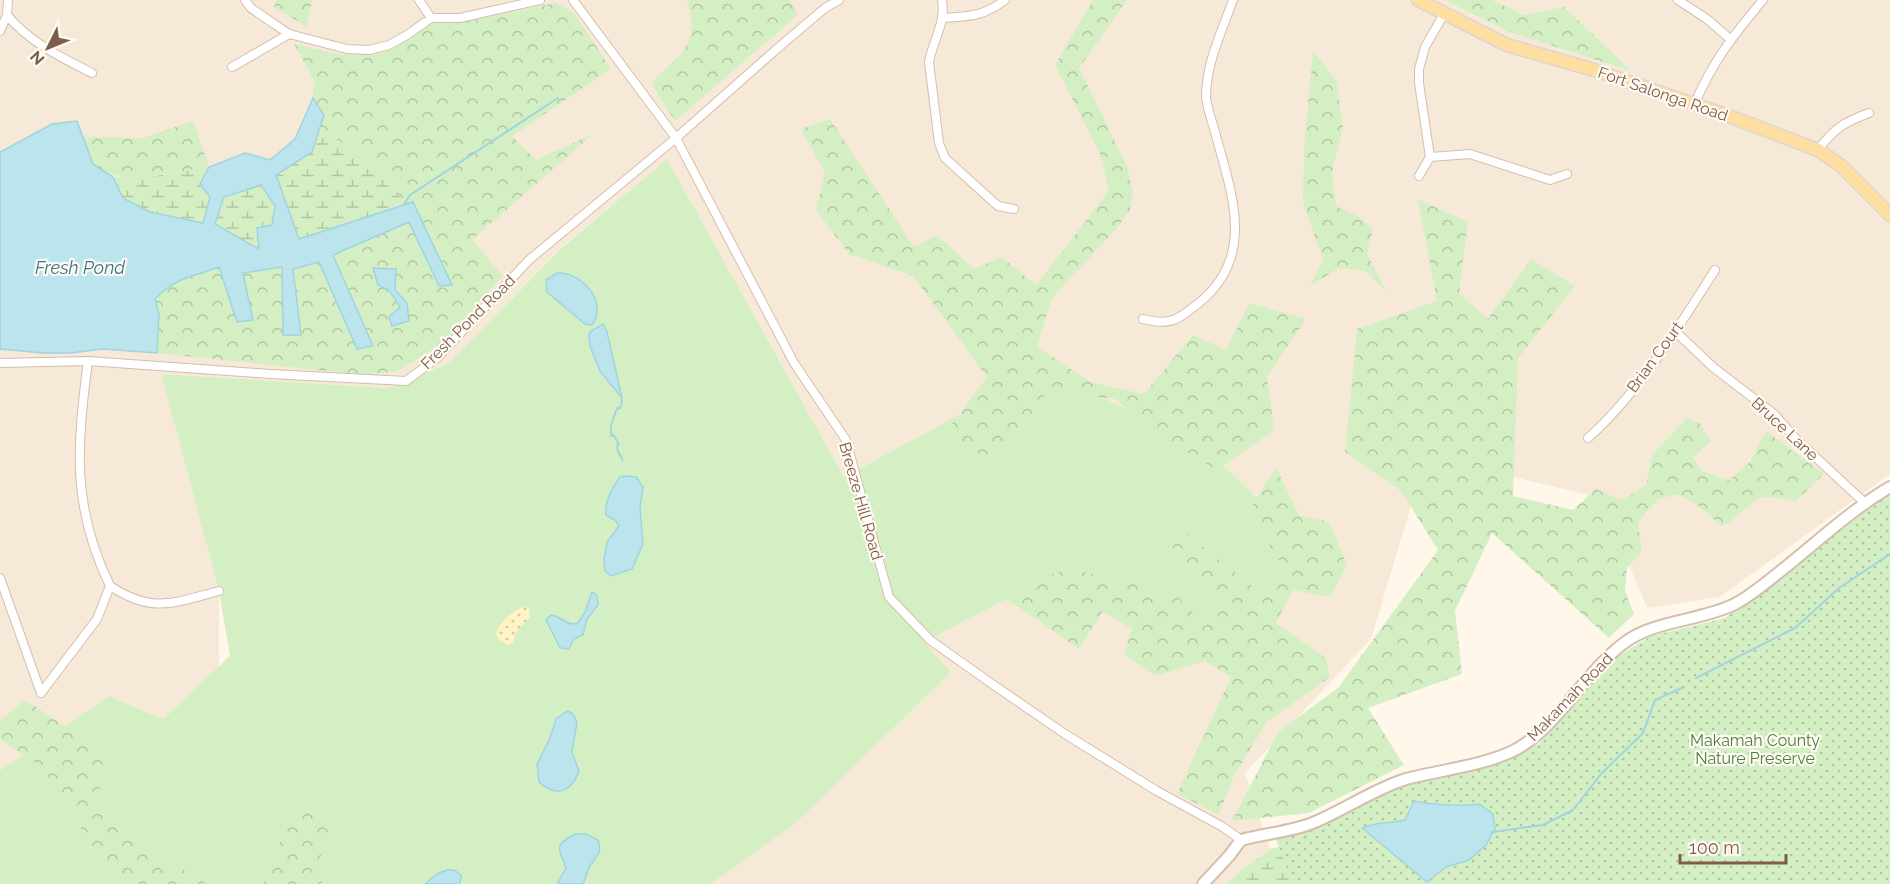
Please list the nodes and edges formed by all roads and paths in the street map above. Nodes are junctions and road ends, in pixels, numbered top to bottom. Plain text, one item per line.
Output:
1 (8, 0) edge
2 (245, 0) edge
3 (419, 0) edge
4 (540, 0) edge
5 (573, 0) edge
6 (839, 0) edge
7 (942, 0) edge
8 (1005, 0) edge
9 (1233, 0) edge
10 (1418, 0) edge
11 (1678, 0) edge
12 (1763, 0) edge
13 (1444, 14) junction
14 (7, 15) junction
15 (431, 18) junction
16 (943, 18) junction
17 (0, 31) edge
18 (289, 34) junction
19 (1730, 39) junction
20 (232, 67) dead end
21 (92, 73) dead end
22 (1694, 105) junction
23 (1869, 113) dead end
24 (676, 138) junction
25 (1818, 150) junction
26 (1430, 157) junction
27 (1567, 174) dead end
28 (1419, 176) dead end
29 (1014, 209) dead end
30 (1890, 215) edge
31 (1715, 270) dead end
32 (1143, 319) dead end
33 (1676, 332) junction
34 (88, 361) junction
35 (0, 363) edge
36 (1588, 438) dead end
37 (1890, 487) edge
38 (1866, 504) junction
39 (0, 578) edge
40 (110, 586) junction
41 (219, 591) dead end
42 (1241, 840) junction
43 (1203, 884) edge

1 - 14 street
2 - 18 street
3 - 15 street
4 - 15 street
5 - 24 street, Breeze Hill Road
6 - 24 street, Fresh Pond Road
7 - 16 street
8 - 16 street
9 - 32 street
10 - 13 main road, Fort Salonga Road
11 - 19 street
12 - 19 street
13 - 22 main road, Fort Salonga Road
13 - 26 street
14 - 17 street
14 - 21 street
15 - 18 street
16 - 29 street
18 - 20 street
19 - 22 street
22 - 25 main road, Fort Salonga Road
23 - 25 street
24 - 34 street, Fresh Pond Road
24 - 42 street, Breeze Hill Road
25 - 30 main road, Fort Salonga Road
26 - 27 street
26 - 28 street
31 - 33 street, Brian Court
33 - 36 street, Brian Court
33 - 38 street, Bruce Lane
34 - 35 street, Fresh Pond Road
34 - 40 street
37 - 38 street, Makamah Road
38 - 42 street, Makamah Road
39 - 40 street
40 - 41 street
42 - 43 street

